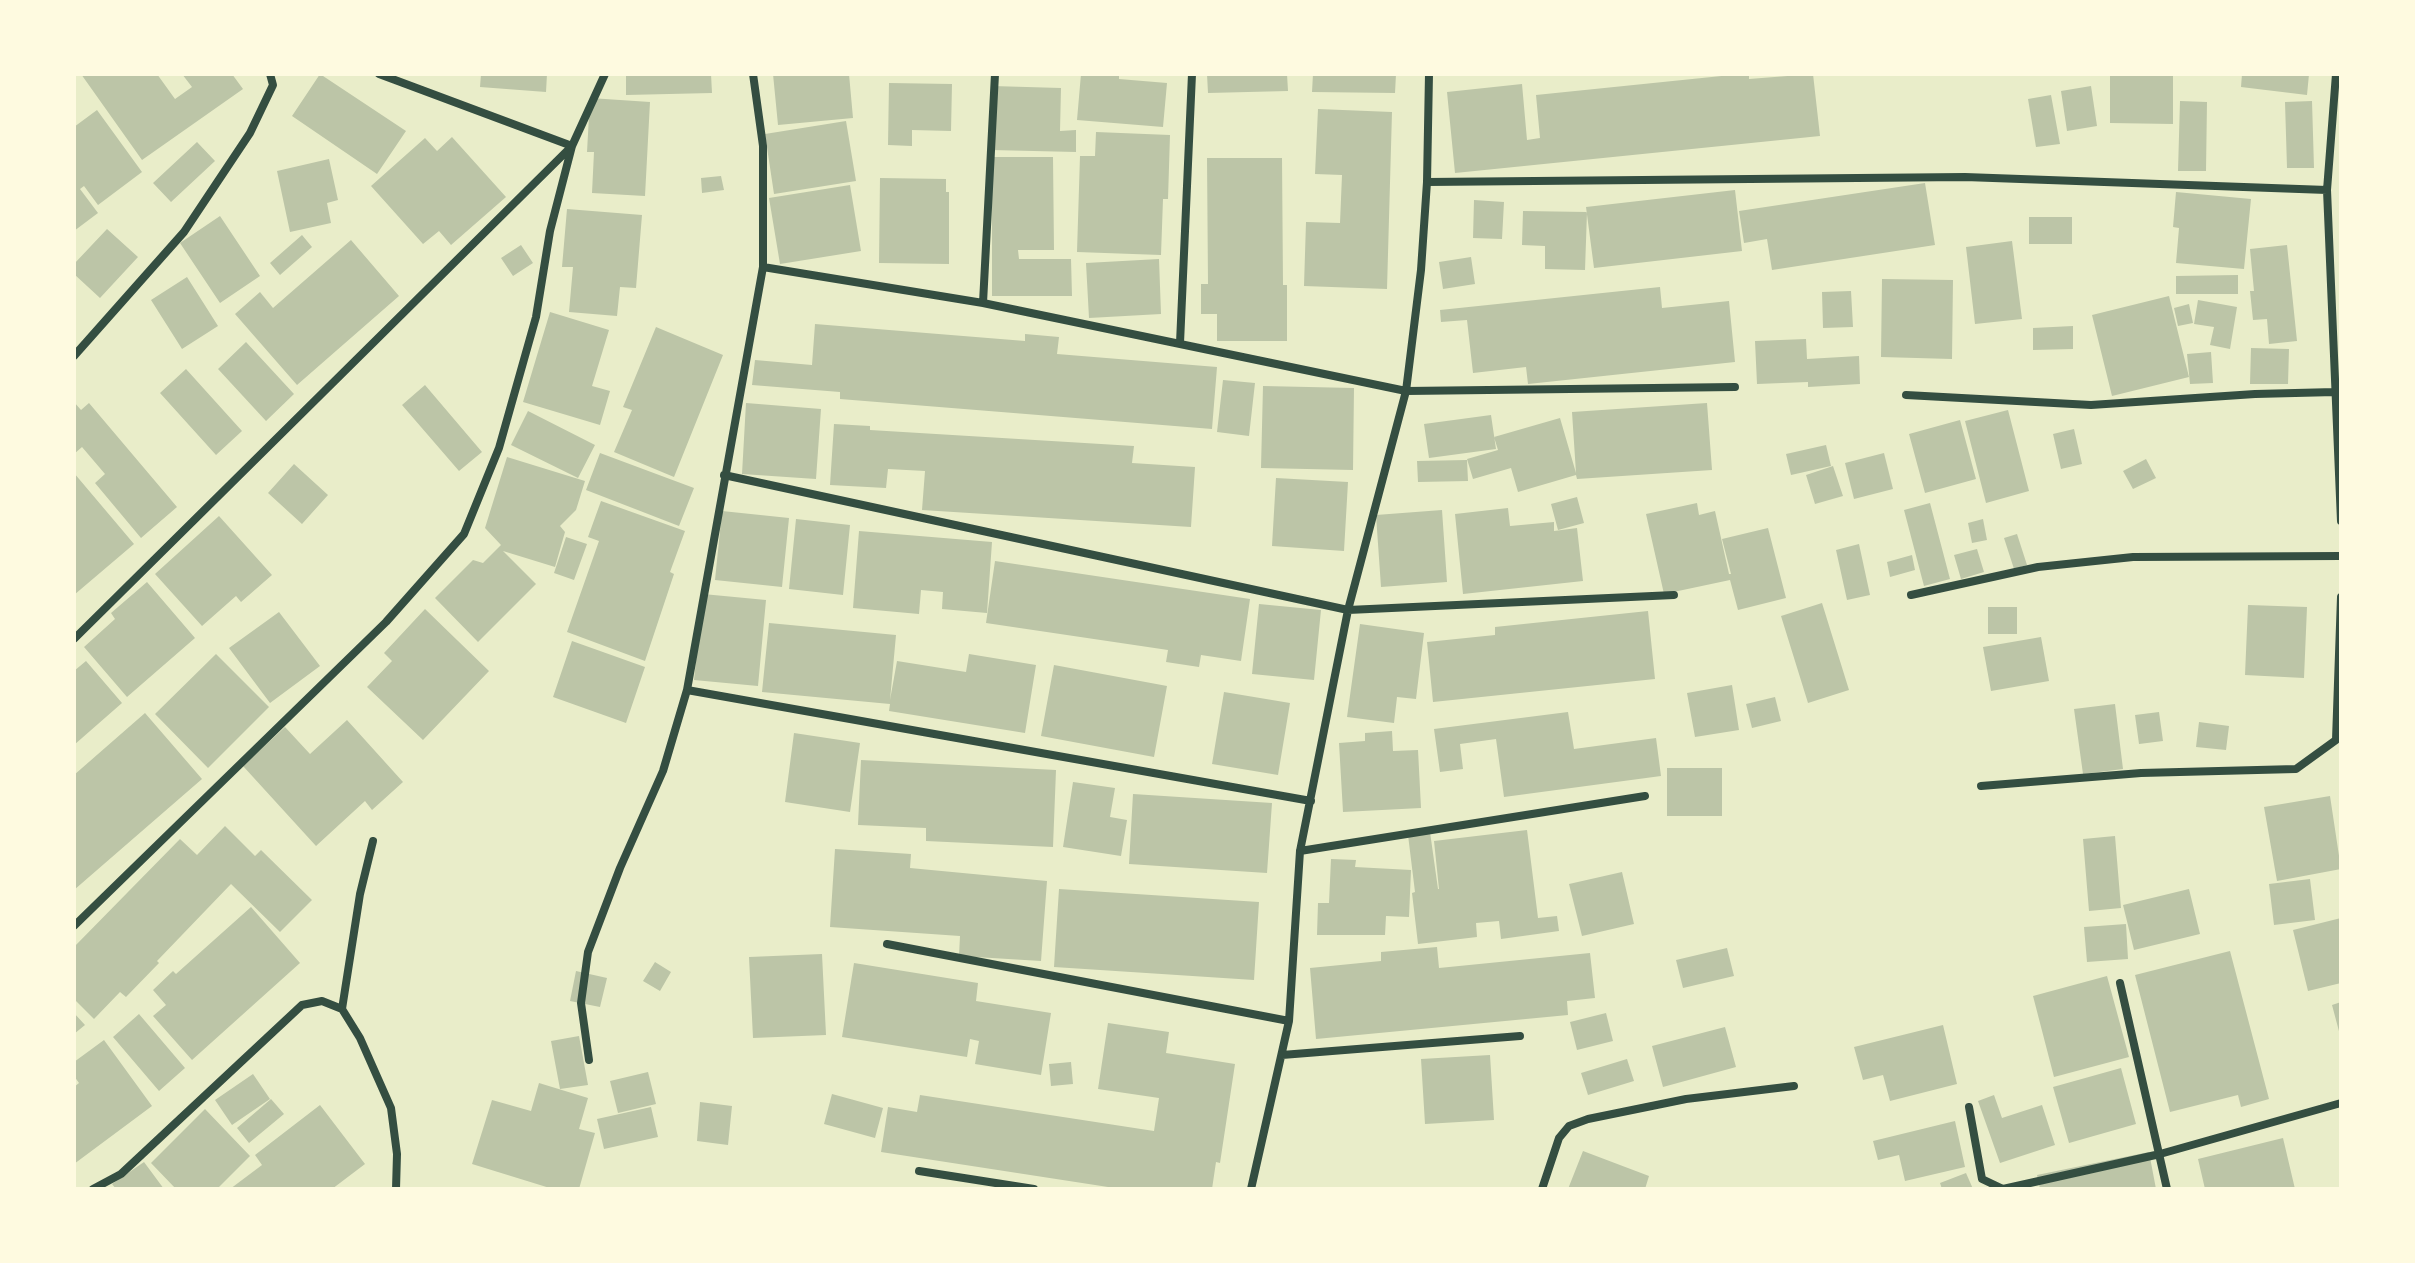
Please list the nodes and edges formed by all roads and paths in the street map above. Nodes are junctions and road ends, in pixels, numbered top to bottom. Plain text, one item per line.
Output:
1 (270, 74) edge
2 (379, 74) edge
3 (605, 74) edge
4 (753, 74) edge
5 (995, 74) edge
6 (1192, 74) edge
7 (1429, 74) edge
8 (2336, 74) edge
9 (572, 146) junction
10 (1427, 182) junction
11 (2327, 190) junction
12 (763, 267) junction
13 (983, 303) junction
14 (1180, 343) junction
15 (74, 356) edge
16 (1735, 387) dead end
17 (1406, 391) junction
18 (2335, 392) junction
19 (1906, 395) dead end
20 (724, 475) junction
21 (2341, 521) edge
22 (2341, 556) edge
23 (1674, 595) dead end
24 (1911, 595) dead end
25 (2341, 597) edge
26 (1348, 610) junction
27 (74, 639) edge
28 (687, 690) junction
29 (1981, 786) dead end
30 (1645, 796) dead end
31 (1311, 801) junction
32 (373, 841) dead end
33 (1300, 851) junction
34 (74, 926) edge
35 (887, 944) dead end
36 (2120, 983) dead end
37 (342, 1009) junction
38 (1289, 1021) junction
39 (1520, 1036) dead end
40 (1282, 1055) junction
41 (589, 1060) dead end
42 (1794, 1086) dead end
43 (2341, 1103) edge
44 (1969, 1107) dead end
45 (2160, 1154) junction
46 (919, 1171) dead end
47 (93, 1189) edge
48 (396, 1189) edge
49 (1034, 1189) edge
50 (1251, 1189) edge
51 (1542, 1189) edge
52 (2167, 1189) edge

1 - 15 street
2 - 9 street
3 - 9 street
4 - 12 street
5 - 13 street
6 - 14 street
7 - 10 street
8 - 11 street
9 - 27 street
9 - 34 street
10 - 11 street
10 - 17 street
11 - 18 street
12 - 13 street
12 - 20 street
13 - 14 street
14 - 17 street
16 - 17 street
17 - 26 street
18 - 19 street
18 - 21 street
20 - 26 street
20 - 28 street
22 - 24 street
23 - 26 street
25 - 29 street
26 - 31 street
28 - 31 street
28 - 41 street
30 - 33 street
31 - 33 street
32 - 37 street
33 - 38 street
35 - 38 street
36 - 45 street
37 - 47 street
37 - 48 street
38 - 40 street
39 - 40 street
40 - 50 street
42 - 51 street
43 - 45 street
44 - 45 street
45 - 52 street
46 - 49 street

